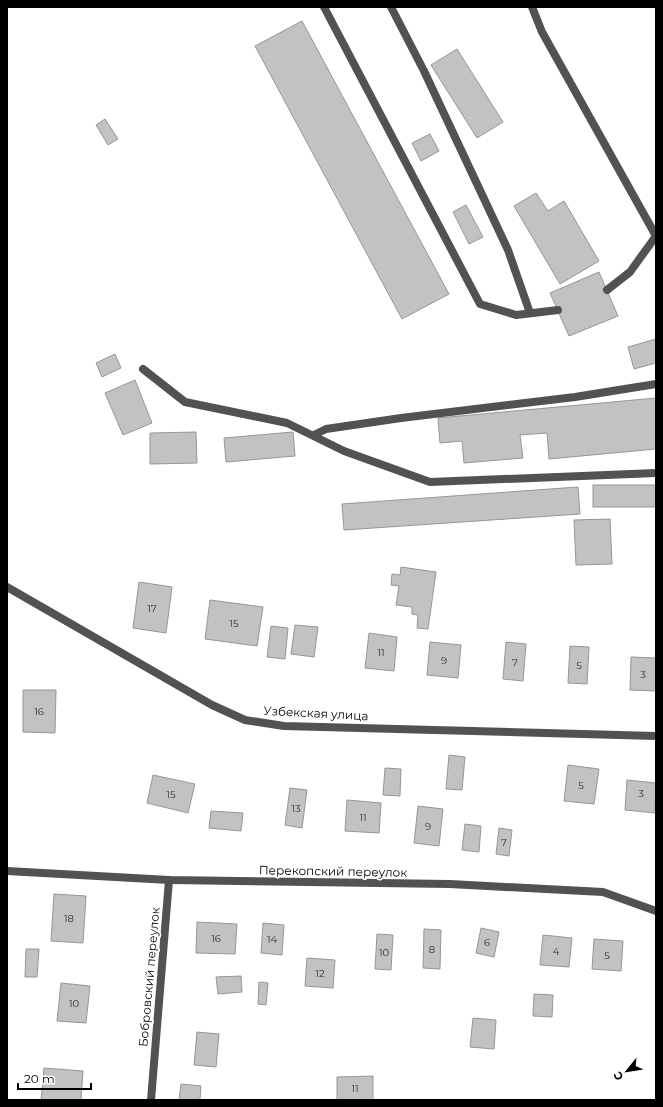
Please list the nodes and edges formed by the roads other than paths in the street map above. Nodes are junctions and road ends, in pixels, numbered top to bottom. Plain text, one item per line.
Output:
1 (324, 7) edge
2 (392, 7) edge
3 (532, 7) edge
4 (656, 236) edge
5 (607, 290) dead end
6 (558, 310) dead end
7 (530, 313) junction
8 (143, 369) dead end
9 (656, 384) edge
10 (314, 435) junction
11 (656, 473) edge
12 (8, 588) edge
13 (656, 736) edge
14 (7, 871) edge
15 (169, 880) junction
16 (656, 911) edge
17 (151, 1100) edge

1 - 7 street
2 - 7 street
3 - 4 street
4 - 5 street
6 - 7 street
8 - 10 street
9 - 10 street
10 - 11 street
12 - 13 street, Узбекская улица
14 - 15 street, Перекопский переулок
15 - 16 street, Перекопский переулок
15 - 17 street, Бобровский переулок

